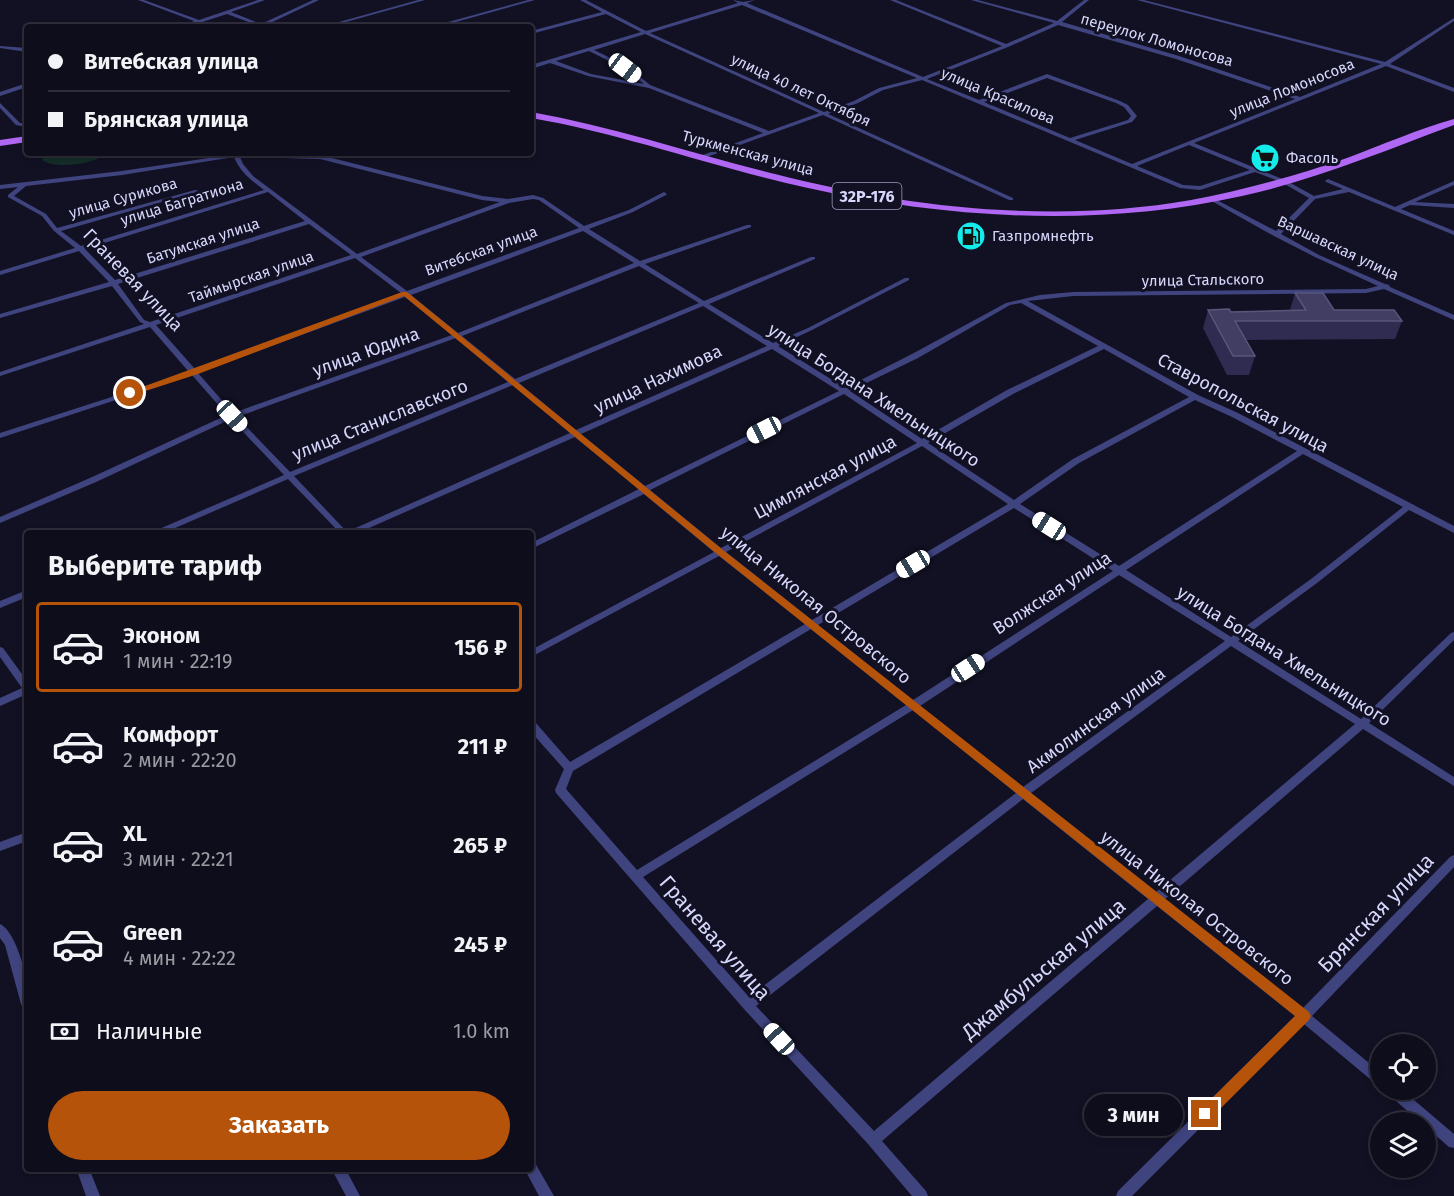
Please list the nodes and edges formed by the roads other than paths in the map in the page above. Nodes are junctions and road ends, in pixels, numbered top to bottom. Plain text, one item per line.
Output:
1 (140, 0) edge
2 (263, 0) edge
3 (317, 0) edge
4 (423, 0) edge
5 (533, 0) edge
6 (582, 0) edge
7 (735, 0) edge
8 (753, 0) edge
9 (892, 0) edge
10 (973, 0) edge
11 (1087, 0) edge
12 (1140, 0) edge
13 (744, 4) junction
14 (604, 12) junction
15 (229, 13) junction
16 (1454, 19) edge
17 (198, 21) junction
18 (1058, 23) junction
19 (190, 24) edge
20 (259, 24) edge
21 (268, 24) edge
22 (334, 24) edge
23 (443, 24) edge
24 (534, 32) edge
25 (647, 33) junction
26 (1006, 46) junction
27 (0, 47) edge
28 (589, 49) junction
29 (24, 50) edge
30 (550, 61) junction
31 (1386, 64) junction
32 (534, 66) edge
33 (924, 78) junction
34 (24, 87) edge
35 (650, 87) junction
36 (1454, 90) edge
37 (0, 94) edge
38 (1299, 98) junction
39 (980, 102) junction
40 (0, 105) edge
41 (822, 113) junction
42 (534, 117) edge
43 (1454, 122) edge
44 (24, 125) edge
45 (768, 133) junction
46 (24, 139) edge
47 (1071, 140) junction
48 (0, 142) edge
49 (1189, 143) junction
50 (227, 156) edge
51 (241, 156) edge
52 (280, 156) edge
53 (702, 157) junction
54 (1132, 165) junction
55 (1254, 170) junction
56 (1283, 181) junction
57 (1328, 181) dead end
58 (1454, 183) edge
59 (24, 185) junction
60 (0, 187) edge
61 (269, 189) junction
62 (1348, 190) junction
63 (197, 191) dead end
64 (664, 194) dead end
65 (1313, 198) junction
66 (1011, 199) dead end
67 (1211, 199) junction
68 (508, 201) junction
69 (1407, 204) junction
70 (1454, 206) edge
71 (1395, 209) junction
72 (310, 221) junction
73 (748, 226) dead end
74 (584, 228) junction
75 (56, 231) junction
76 (1454, 233) edge
77 (1276, 235) junction
78 (81, 248) junction
79 (356, 256) junction
80 (813, 258) dead end
81 (640, 263) junction
82 (0, 273) edge
83 (907, 279) dead end
84 (114, 283) junction
85 (1387, 286) junction
86 (405, 293) junction
87 (1020, 300) junction
88 (704, 302) junction
89 (0, 316) edge
90 (1454, 318) edge
91 (152, 325) junction
92 (456, 336) junction
93 (770, 345) junction
94 (1104, 346) junction
95 (195, 372) junction
96 (0, 374) edge
97 (513, 384) junction
98 (843, 390) junction
99 (1195, 397) junction
100 (232, 416) junction
101 (576, 434) junction
102 (0, 436) edge
103 (922, 443) junction
104 (1302, 451) junction
105 (288, 476) junction
106 (646, 489) junction
107 (1014, 504) junction
108 (1408, 507) junction
109 (0, 520) edge
110 (165, 530) edge
111 (341, 530) edge
112 (359, 530) edge
113 (1454, 530) edge
114 (534, 545) edge
115 (720, 552) junction
116 (1118, 569) junction
117 (24, 594) edge
118 (0, 605) edge
119 (812, 624) junction
120 (1454, 635) edge
121 (1233, 641) junction
122 (0, 651) edge
123 (534, 652) edge
124 (24, 685) edge
125 (24, 690) edge
126 (0, 702) edge
127 (912, 706) junction
128 (1362, 724) junction
129 (534, 729) edge
130 (569, 768) junction
131 (1454, 782) edge
132 (1023, 793) junction
133 (24, 837) edge
134 (0, 847) edge
135 (1454, 860) edge
136 (636, 876) junction
137 (1157, 898) junction
138 (0, 929) edge
139 (24, 989) edge
140 (748, 1005) junction
141 (1304, 1016) junction
142 (1370, 1072) edge
143 (1404, 1100) edge
144 (873, 1140) junction
145 (1454, 1142) edge
146 (84, 1172) edge
147 (339, 1172) edge
148 (533, 1172) edge
149 (93, 1196) edge
150 (353, 1196) edge
151 (548, 1196) edge
152 (921, 1196) edge
153 (1123, 1196) edge

1 - 17 street
2 - 15 street
3 - 21 street
4 - 22 street
5 - 23 street
6 - 14 street, улица 40 лет Октября
7 - 13 street, улица Красилова
8 - 13 street
9 - 26 street
10 - 18 street, переулок Ломоносова
11 - 18 street
12 - 31 street
13 - 25 street
13 - 33 street, улица Красилова
14 - 24 street
14 - 25 street, улица 40 лет Октября
15 - 17 street
15 - 20 street
16 - 31 street, улица Ломоносова
17 - 19 street
18 - 26 street
18 - 38 street, переулок Ломоносова
25 - 28 street
25 - 41 street, улица 40 лет Октября
26 - 33 street
27 - 29 street
28 - 30 street
28 - 35 street
30 - 32 street
30 - 35 street
31 - 36 street
31 - 38 street, улица Ломоносова
33 - 39 street, улица Красилова
33 - 41 street
34 - 37 street
35 - 45 street
38 - 49 street, улица Ломоносова
39 - 47 street, улица Красилова
39 - 47 street
40 - 44 street
41 - 45 street
41 - 66 street, улица 40 лет Октября
42 - 53 main road, Туркменская улица / 32Р-176
43 - 56 main road, 32Р-176
45 - 53 street
46 - 48 main road
47 - 54 street, улица Красилова
49 - 54 street, улица Ломоносова
49 - 55 street
50 - 59 street, улица Богдана Хмельницкого
51 - 61 street, улица Николая Островского
52 - 68 street, улица Богдана Хмельницкого
53 - 67 main road, Туркменская улица / 32Р-176
54 - 55 street, улица Красилова
55 - 56 street
56 - 65 street
56 - 67 main road, 32Р-176
57 - 62 street
58 - 69 street
59 - 60 street, улица Богдана Хмельницкого
59 - 75 street, Граневая улица
61 - 72 street, улица Николая Островского
61 - 78 street, улица Багратиона
62 - 65 street
62 - 71 street
63 - 75 street, улица Сурикова
64 - 74 street, Витебская улица
65 - 77 street
67 - 77 street, Варшавская улица
68 - 74 street, улица Богдана Хмельницкого
68 - 79 street, Таймырская улица
69 - 70 street
69 - 71 street
71 - 76 street
72 - 79 street, улица Николая Островского
72 - 84 street, Батумская улица
73 - 81 street, улица Юдина
74 - 81 street, улица Богдана Хмельницкого
74 - 86 street, Витебская улица
75 - 78 street, Граневая улица
77 - 85 street, Варшавская улица
78 - 82 street, улица Багратиона
78 - 84 street, Граневая улица
79 - 86 street, улица Николая Островского
79 - 91 street, Таймырская улица
80 - 88 street, улица Станиславского
81 - 88 street, улица Богдана Хмельницкого
81 - 92 street, улица Юдина
83 - 93 street, улица Нахимова
84 - 89 street, Батумская улица
84 - 91 street, Граневая улица
85 - 87 street, улица Стальского
85 - 90 street, Варшавская улица
86 - 92 street, улица Николая Островского
86 - 95 street, Витебская улица
87 - 94 street, Ставропольская улица
87 - 98 street, улица Стальского
88 - 93 street, улица Богдана Хмельницкого
88 - 97 street, улица Станиславского
91 - 95 street, Граневая улица
91 - 96 street, Таймырская улица
92 - 97 street, улица Николая Островского
92 - 100 street, улица Юдина
93 - 98 street, улица Богдана Хмельницкого
93 - 101 street, улица Нахимова
94 - 99 street, Ставропольская улица
94 - 103 street, Цимлянская улица
95 - 100 street, Граневая улица
95 - 102 street, Витебская улица
97 - 101 street, улица Николая Островского
97 - 105 street, улица Станиславского
98 - 103 street, улица Богдана Хмельницкого
98 - 106 street, улица Стальского
99 - 104 street, Ставропольская улица
99 - 107 street
100 - 105 street, Граневая улица
100 - 109 street, улица Юдина
101 - 106 street, улица Николая Островского
101 - 112 street, улица Нахимова
103 - 107 street, улица Богдана Хмельницкого
103 - 115 street, Цимлянская улица
104 - 108 street, Ставропольская улица
104 - 116 street, Волжская улица
105 - 110 street, улица Станиславского
105 - 111 street, Граневая улица
106 - 114 street, улица Стальского
106 - 115 street, улица Николая Островского
107 - 116 street, улица Богдана Хмельницкого
107 - 119 street
108 - 113 street, Ставропольская улица
108 - 121 street, Акмолинская улица
115 - 119 street, улица Николая Островского
115 - 123 street, Цимлянская улица
116 - 121 street, улица Богдана Хмельницкого
116 - 127 street, Волжская улица
117 - 118 street
119 - 127 street, улица Николая Островского
119 - 130 street
120 - 128 street, Джамбульская улица
121 - 128 street, улица Богдана Хмельницкого
121 - 132 street, Акмолинская улица
122 - 124 street
125 - 126 street
127 - 132 street, улица Николая Островского
127 - 136 street, Волжская улица
128 - 131 street, улица Богдана Хмельницкого
128 - 137 street, Джамбульская улица
129 - 130 street
130 - 136 street, Граневая улица
132 - 137 street, улица Николая Островского
132 - 140 street, Акмолинская улица
133 - 134 street
135 - 141 street, Брянская улица
136 - 140 street, Граневая улица
137 - 141 street, улица Николая Островского
137 - 144 street, Джамбульская улица
138 - 139 street
140 - 144 street, Граневая улица
141 - 142 street, улица Николая Островского
141 - 153 street, Брянская улица
143 - 145 street
144 - 152 street, Граневая улица
146 - 149 street
147 - 150 street
148 - 151 street

